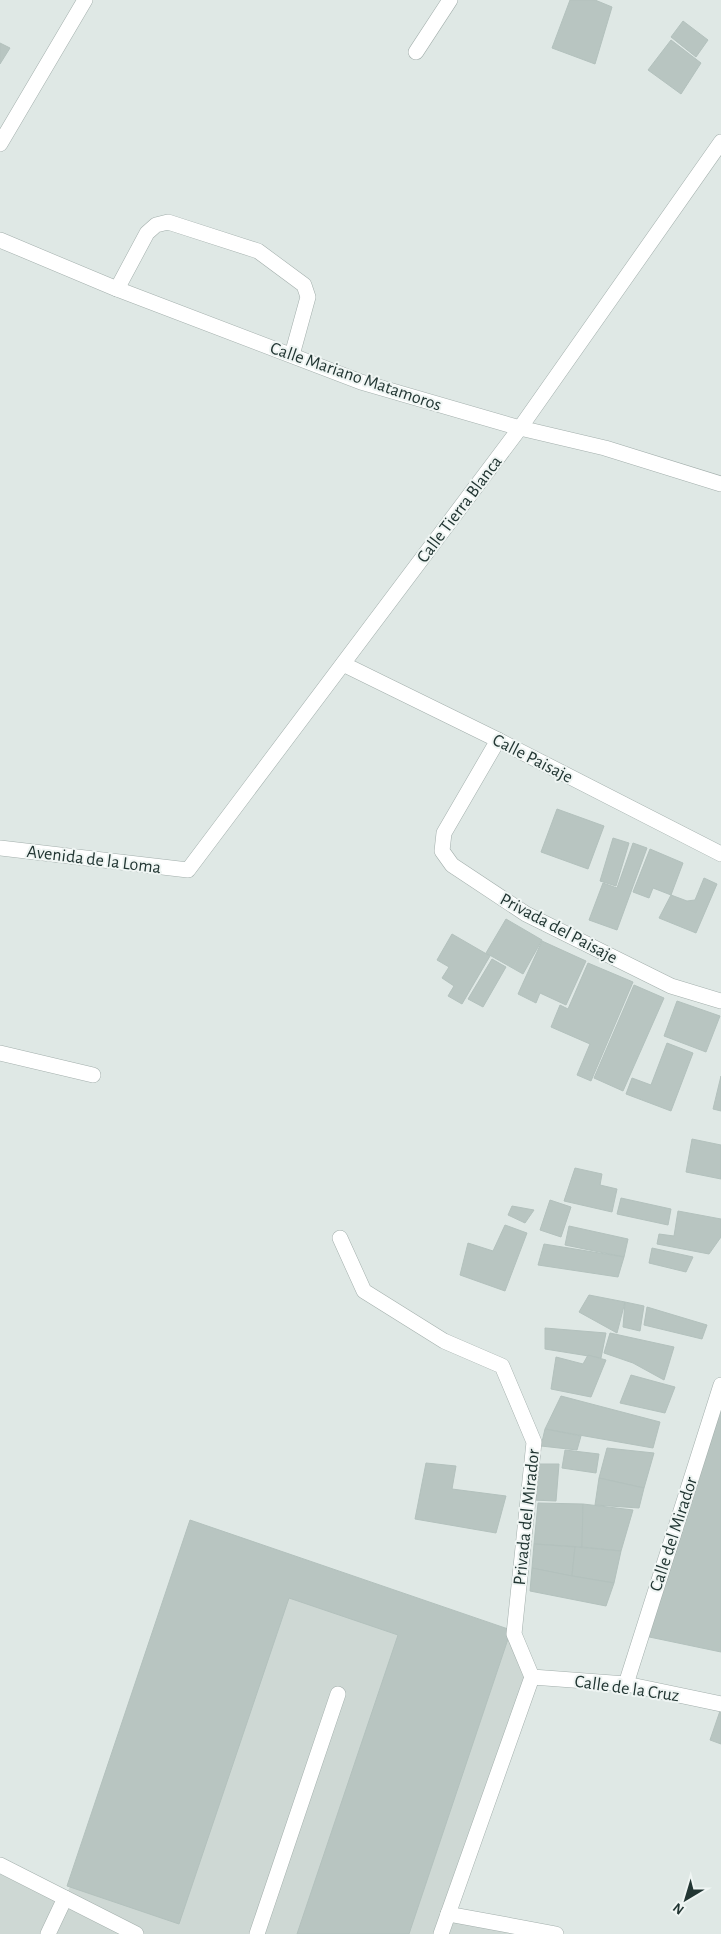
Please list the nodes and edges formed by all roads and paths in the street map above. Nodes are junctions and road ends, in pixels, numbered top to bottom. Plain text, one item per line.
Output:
1 (85, 0) edge
2 (450, 0) edge
3 (416, 52) dead end
4 (721, 142) edge
5 (0, 144) edge
6 (0, 240) edge
7 (117, 290) junction
8 (292, 355) junction
9 (520, 428) junction
10 (721, 484) edge
11 (343, 664) junction
12 (498, 740) junction
13 (0, 848) edge
14 (721, 854) edge
15 (188, 870) joint
16 (721, 1001) edge
17 (0, 1053) edge
18 (93, 1075) dead end
19 (340, 1238) dead end
20 (721, 1385) edge
21 (532, 1677) junction
22 (626, 1684) junction
23 (338, 1694) dead end
24 (721, 1704) edge
25 (0, 1865) edge
26 (65, 1898) junction
27 (448, 1914) junction
28 (48, 1934) edge
29 (136, 1934) edge
30 (257, 1934) edge
31 (441, 1934) edge
32 (556, 1934) edge

1 - 5 street
2 - 3 street
4 - 9 street, Calle Tierra Blanca
6 - 7 street, Calle Mariano Matamoros
7 - 8 street, Calle Mariano Matamoros
7 - 8 street
8 - 9 street, Calle Mariano Matamoros
9 - 10 street, Calle Mariano Matamoros
9 - 11 street, Calle Tierra Blanca
11 - 12 street, Calle Paisaje
11 - 15 street, Calle Tierra Blanca
12 - 14 street, Calle Paisaje
12 - 16 street, Privada del Paisaje
13 - 15 street, Avenida de la Loma
17 - 18 street
19 - 21 street, Privada del Mirador
20 - 22 street, Calle del Mirador
21 - 22 street, Calle de la Cruz
21 - 27 street
22 - 24 street, Calle de la Cruz
23 - 30 street
25 - 26 street
26 - 28 street
26 - 29 street
27 - 31 street
27 - 32 street

